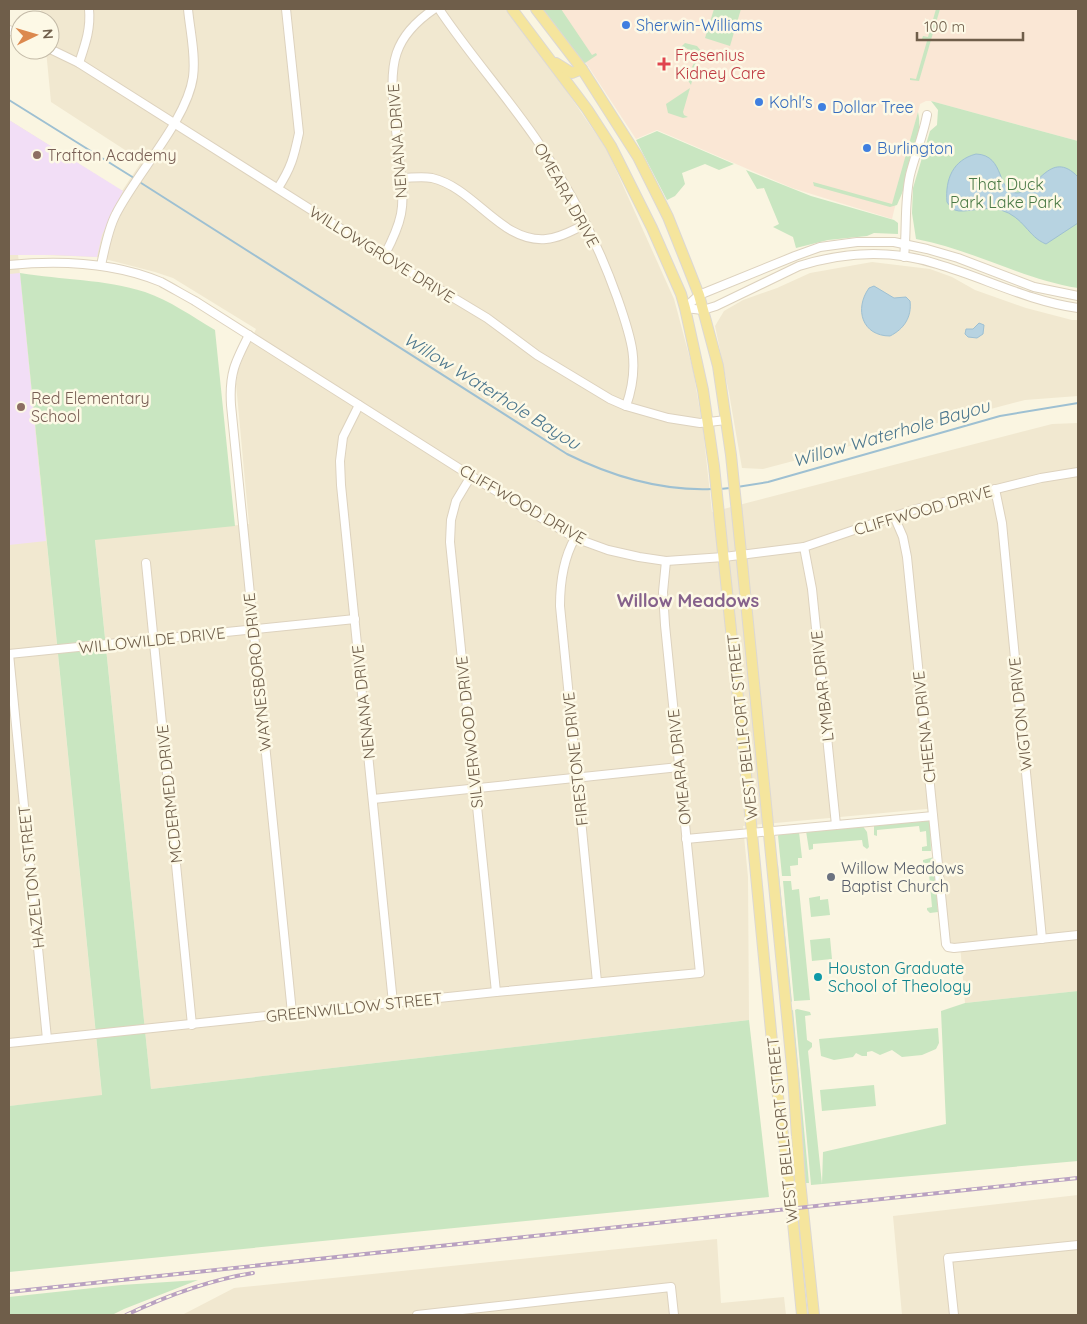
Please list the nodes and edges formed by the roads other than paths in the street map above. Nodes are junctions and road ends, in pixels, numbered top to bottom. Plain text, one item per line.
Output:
1 (89, 9) edge
2 (188, 9) edge
3 (286, 9) edge
4 (434, 9) edge
5 (439, 9) edge
6 (512, 9) edge
7 (536, 9) edge
8 (60, 54) edge
9 (546, 54) junction
10 (79, 64) junction
11 (582, 70) junction
12 (927, 115) dead end
13 (174, 123) junction
14 (626, 137) junction
15 (611, 146) junction
16 (401, 178) junction
17 (278, 188) junction
18 (586, 224) junction
19 (906, 244) junction
20 (384, 256) junction
21 (795, 256) junction
22 (904, 257) junction
23 (972, 263) junction
24 (9, 265) edge
25 (102, 265) junction
26 (799, 266) junction
27 (968, 275) junction
28 (699, 296) junction
29 (1078, 296) edge
30 (686, 308) junction
31 (1078, 308) edge
32 (703, 310) junction
33 (249, 335) junction
34 (359, 404) junction
35 (626, 406) junction
36 (726, 420) junction
37 (708, 422) junction
38 (1078, 472) edge
39 (471, 476) junction
40 (995, 489) junction
41 (894, 516) junction
42 (575, 538) junction
43 (804, 547) junction
44 (742, 555) junction
45 (724, 557) junction
46 (666, 561) junction
47 (146, 563) dead end
48 (355, 619) junction
49 (253, 630) junction
50 (154, 640) junction
51 (9, 654) edge
52 (755, 691) junction
53 (738, 694) junction
54 (678, 767) junction
55 (577, 778) junction
56 (475, 789) junction
57 (373, 799) junction
58 (933, 816) junction
59 (836, 825) junction
60 (768, 832) junction
61 (752, 833) junction
62 (686, 839) junction
63 (1078, 935) edge
64 (1042, 939) junction
65 (700, 973) joint
66 (597, 982) junction
67 (496, 992) junction
68 (393, 1003) junction
69 (786, 1006) junction
70 (769, 1008) junction
71 (292, 1013) junction
72 (192, 1024) junction
73 (47, 1039) junction
74 (9, 1043) edge
75 (1078, 1245) edge
76 (417, 1315) edge
77 (674, 1315) edge
78 (802, 1315) edge
79 (814, 1315) edge
80 (954, 1315) edge

1 - 10 street
2 - 13 street
3 - 17 street
4 - 16 street, NENANA DRIVE
5 - 18 street, OMEARA DRIVE
6 - 9 main road, WEST BELLFORT STREET
7 - 11 main road, WEST BELLFORT STREET
8 - 10 street, WILLOWGROVE DRIVE
9 - 11 main road
9 - 15 main road, WEST BELLFORT STREET
10 - 13 street, WILLOWGROVE DRIVE
11 - 14 main road, WEST BELLFORT STREET
12 - 19 street
13 - 17 street, WILLOWGROVE DRIVE
13 - 25 street
14 - 15 main road
14 - 28 main road, WEST BELLFORT STREET
15 - 30 main road, WEST BELLFORT STREET
16 - 18 street
16 - 20 street, NENANA DRIVE
17 - 20 street, WILLOWGROVE DRIVE
18 - 35 street, OMEARA DRIVE
19 - 21 street
19 - 22 street
19 - 23 street
20 - 35 street, WILLOWGROVE DRIVE
21 - 26 street
21 - 28 street
22 - 26 street
22 - 27 street
23 - 27 street
23 - 29 street
24 - 25 street, CLIFFWOOD DRIVE
25 - 33 street, CLIFFWOOD DRIVE
26 - 32 street
27 - 31 street
28 - 30 street
28 - 32 main road, WEST BELLFORT STREET
30 - 32 street
30 - 37 main road, WEST BELLFORT STREET
32 - 36 main road, WEST BELLFORT STREET
33 - 34 street, CLIFFWOOD DRIVE
33 - 49 street, WAYNESBORO DRIVE
34 - 39 street, CLIFFWOOD DRIVE
34 - 48 street, NENANA DRIVE
35 - 37 street, WILLOWGROVE DRIVE
36 - 37 street, WILLOWGROVE DRIVE
36 - 44 main road, WEST BELLFORT STREET
37 - 45 main road, WEST BELLFORT STREET
38 - 40 street, CLIFFWOOD DRIVE
39 - 42 street, CLIFFWOOD DRIVE
39 - 56 street, SILVERWOOD DRIVE
40 - 41 street, CLIFFWOOD DRIVE
40 - 64 street, WIGTON DRIVE
41 - 43 street, CLIFFWOOD DRIVE
41 - 58 street, CHEENA DRIVE
42 - 46 street, CLIFFWOOD DRIVE
42 - 55 street, FIRESTONE DRIVE
43 - 44 street, CLIFFWOOD DRIVE
43 - 59 street, LYMBAR DRIVE
44 - 45 street, CLIFFWOOD DRIVE
44 - 52 main road, WEST BELLFORT STREET
45 - 46 street, CLIFFWOOD DRIVE
45 - 53 main road, WEST BELLFORT STREET
46 - 54 street, OMEARA DRIVE
47 - 50 street, MCDERMED DRIVE
48 - 49 street, WILLOWILDE DRIVE
48 - 57 street, NENANA DRIVE
49 - 50 street, WILLOWILDE DRIVE
49 - 71 street, WAYNESBORO DRIVE
50 - 51 street, WILLOWILDE DRIVE
50 - 72 street, MCDERMED DRIVE
51 - 73 street, HAZELTON STREET
52 - 53 main road
52 - 60 main road, WEST BELLFORT STREET
53 - 61 main road, WEST BELLFORT STREET
54 - 55 street
54 - 62 street, OMEARA DRIVE
55 - 56 street
55 - 66 street, FIRESTONE DRIVE
56 - 57 street
56 - 67 street, SILVERWOOD DRIVE
57 - 68 street, NENANA DRIVE
58 - 59 street
58 - 64 street, CHEENA DRIVE
59 - 60 street
60 - 61 street
60 - 69 main road, WEST BELLFORT STREET
61 - 62 street
61 - 70 main road, WEST BELLFORT STREET
62 - 65 street, OMEARA DRIVE
63 - 64 street
65 - 66 street, GREENWILLOW STREET
66 - 67 street, GREENWILLOW STREET
67 - 68 street, GREENWILLOW STREET
68 - 71 street, GREENWILLOW STREET
69 - 70 main road
69 - 79 main road, WEST BELLFORT STREET
70 - 78 main road, WEST BELLFORT STREET
71 - 72 street, GREENWILLOW STREET
72 - 73 street, GREENWILLOW STREET
73 - 74 street, GREENWILLOW STREET
75 - 80 street
76 - 77 street

